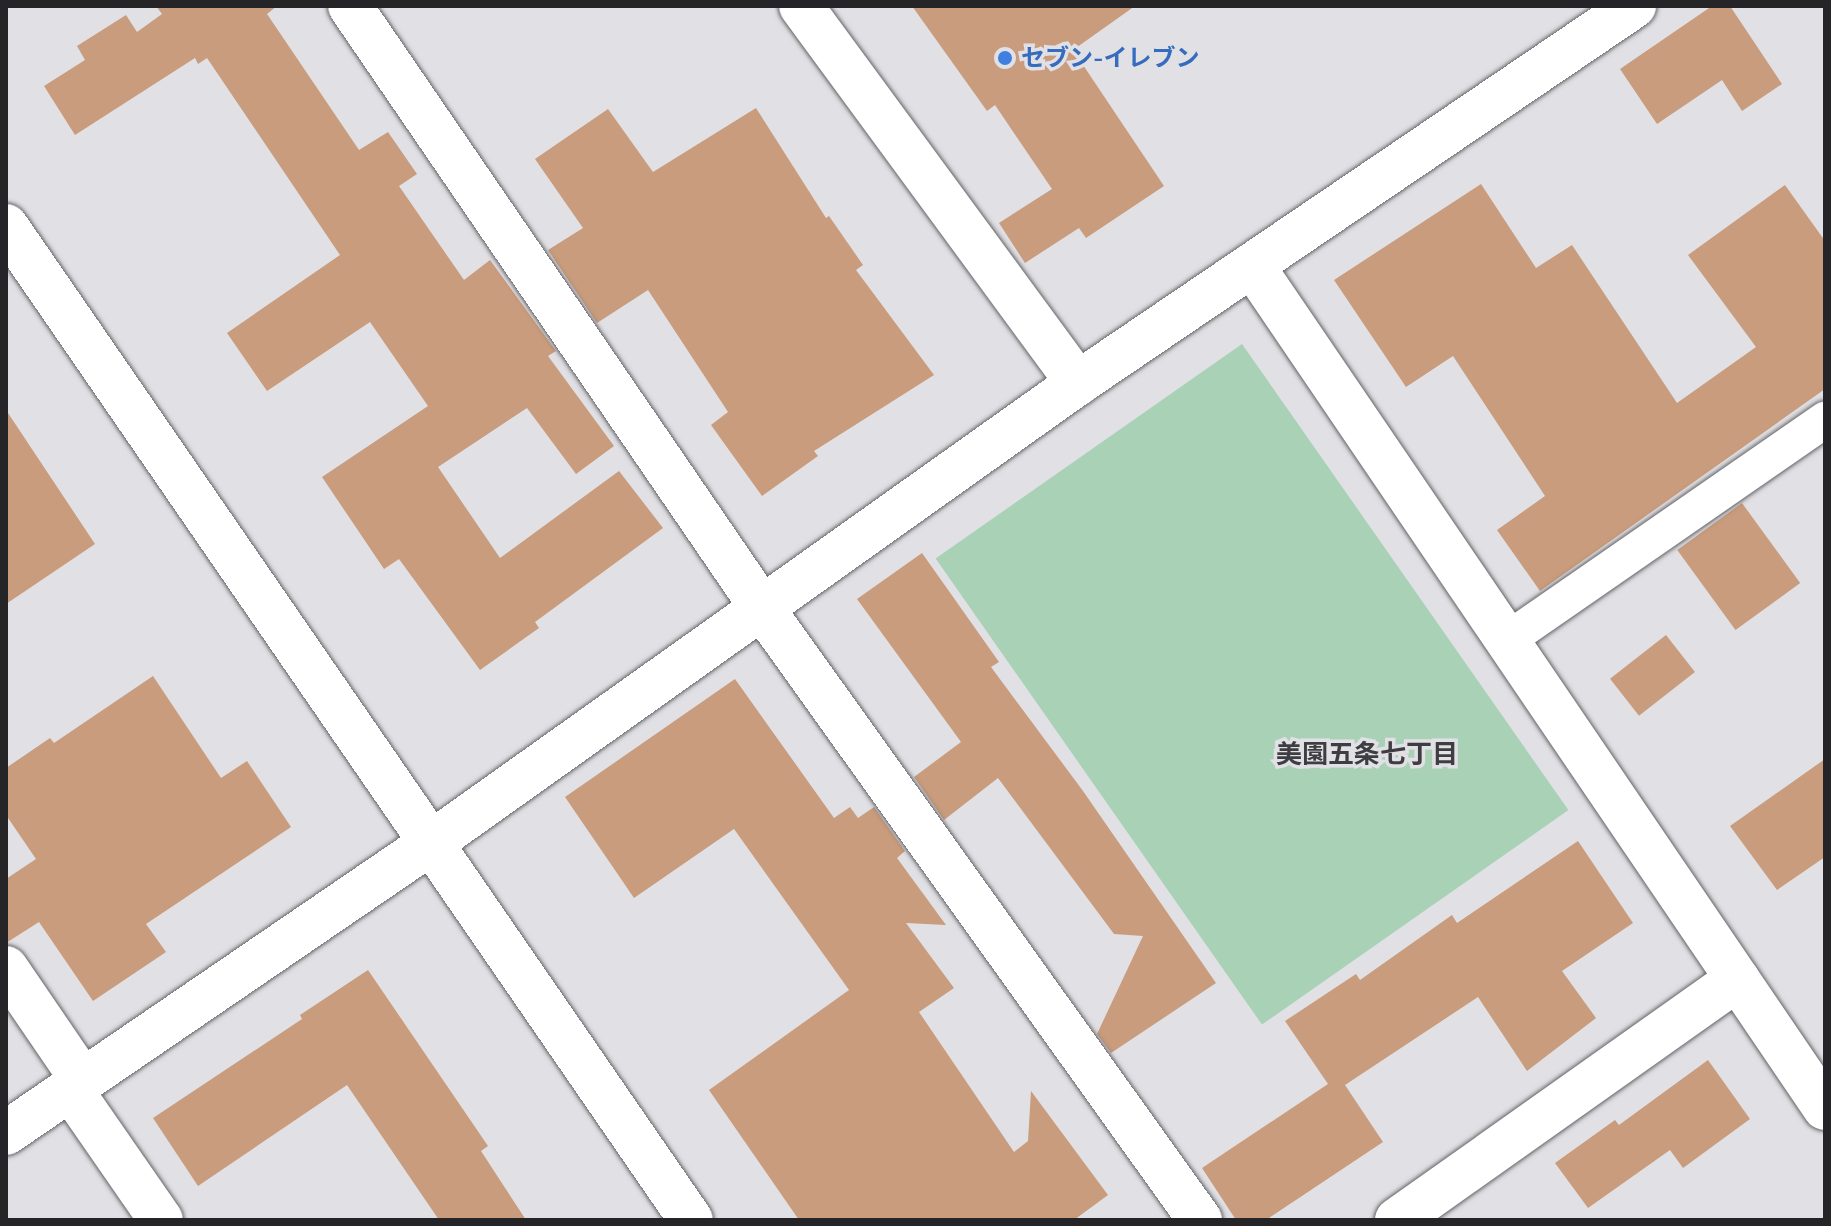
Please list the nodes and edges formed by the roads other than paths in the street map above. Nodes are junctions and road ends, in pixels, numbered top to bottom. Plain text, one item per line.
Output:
1 (350, 6) edge
2 (801, 6) edge
3 (1634, 6) edge
4 (6, 226) edge
5 (1252, 265) junction
6 (1078, 383) junction
7 (1825, 420) edge
8 (762, 608) junction
9 (1507, 640) junction
10 (431, 843) junction
11 (6, 968) edge
12 (1737, 979) junction
13 (77, 1085) junction
14 (1825, 1108) edge
15 (6, 1133) edge
16 (161, 1220) edge
17 (691, 1220) edge
18 (1200, 1220) edge
19 (1397, 1220) edge

1 - 8 street
2 - 6 street
3 - 5 street
4 - 10 street
5 - 6 street
5 - 9 street
6 - 8 street
7 - 9 lane
8 - 10 street
8 - 18 street
9 - 12 street
10 - 13 street
10 - 17 street
11 - 13 street
12 - 14 street
12 - 19 street
13 - 15 street
13 - 16 street

